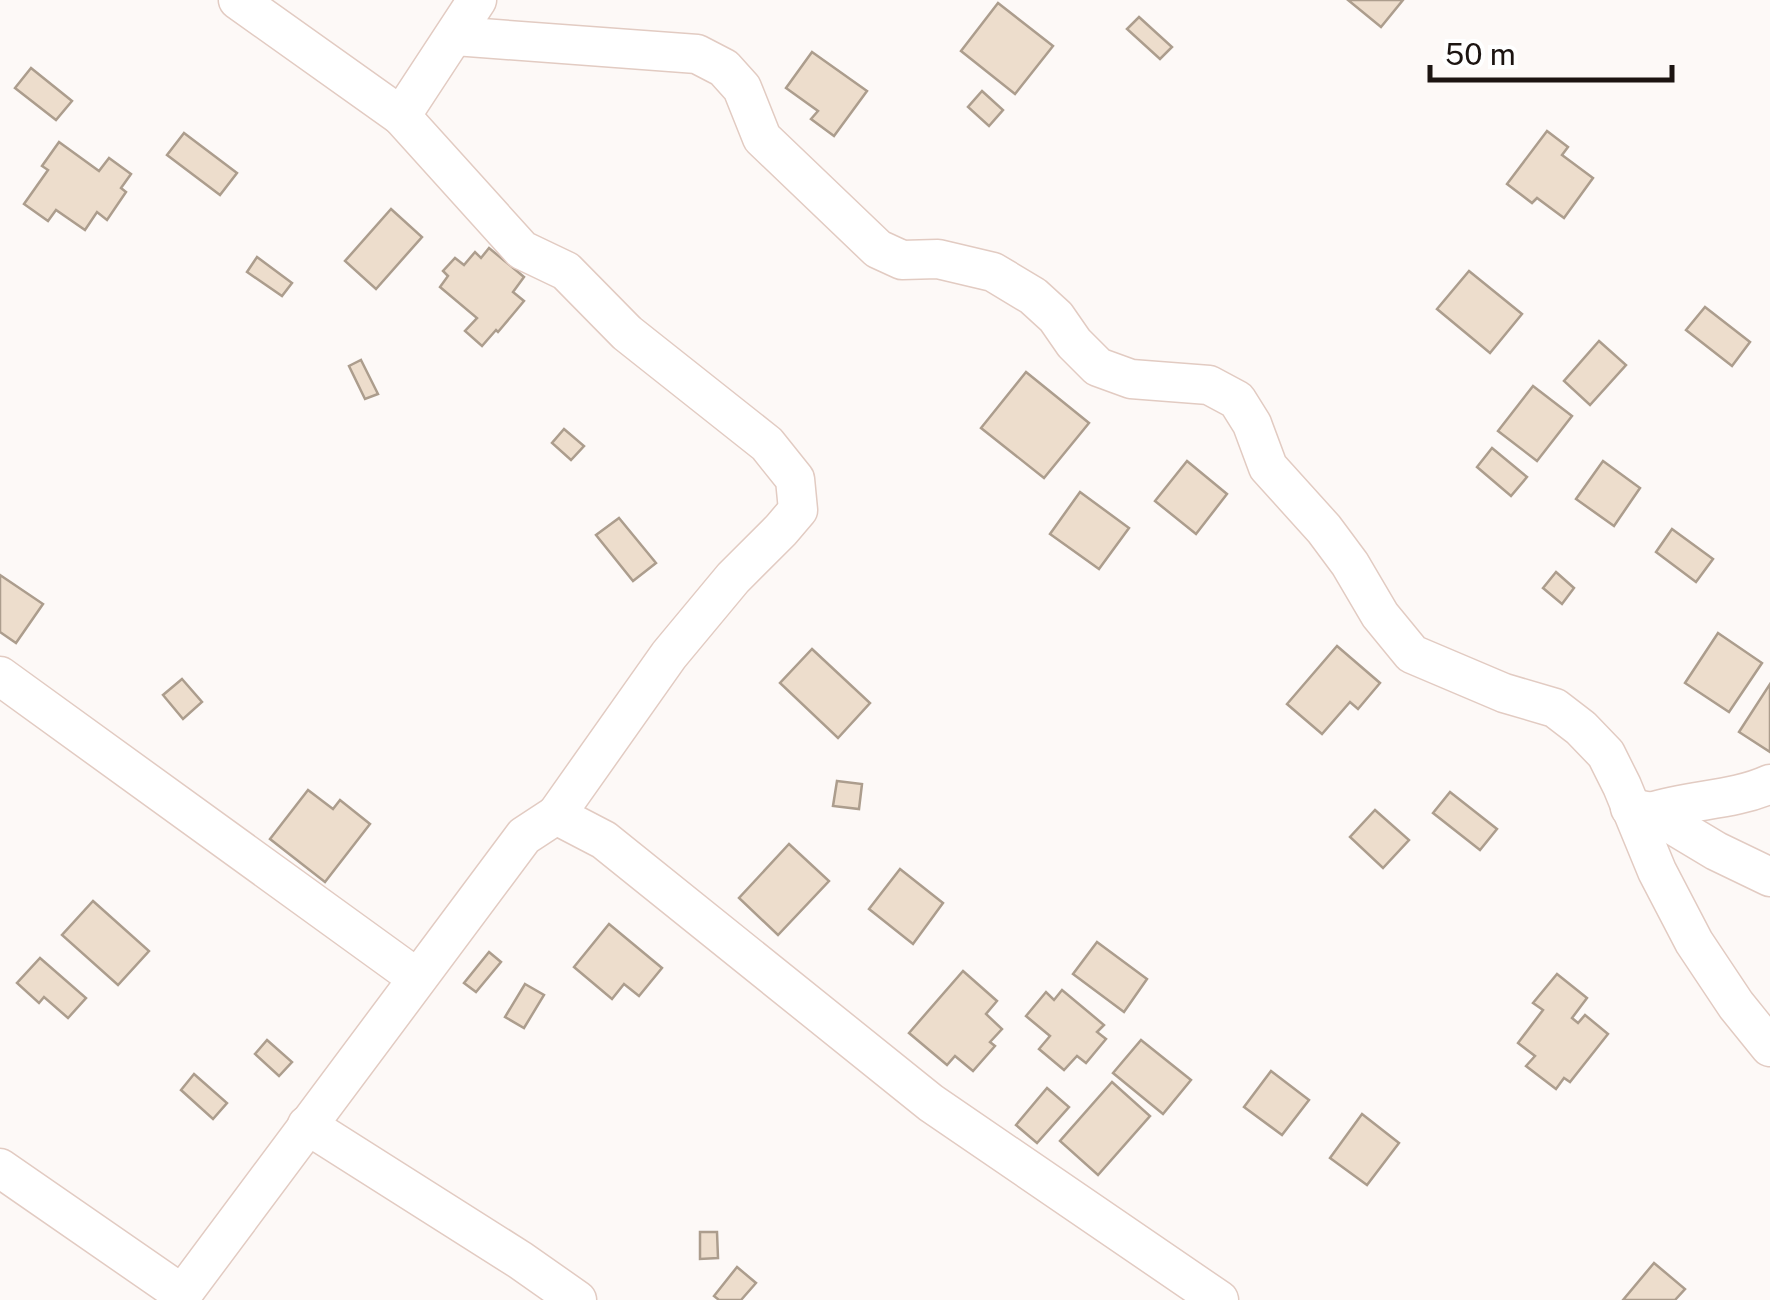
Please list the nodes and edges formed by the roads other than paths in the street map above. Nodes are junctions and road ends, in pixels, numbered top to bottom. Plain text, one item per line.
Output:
1 (238, 0) edge
2 (477, 0) edge
3 (454, 36) junction
4 (401, 116) junction
5 (0, 676) edge
6 (1770, 784) edge
7 (1641, 810) junction
8 (556, 815) junction
9 (1770, 877) edge
10 (417, 978) junction
11 (1770, 1046) edge
12 (307, 1125) junction
13 (0, 1168) edge
14 (180, 1297) edge
15 (577, 1300) edge
16 (1219, 1300) edge

1 - 4 street
2 - 3 street
3 - 4 street
3 - 7 street
4 - 8 street
5 - 10 street
6 - 7 street
7 - 9 street
7 - 11 street
8 - 10 street
8 - 16 street
10 - 12 street
12 - 14 street
12 - 15 street
13 - 14 street

